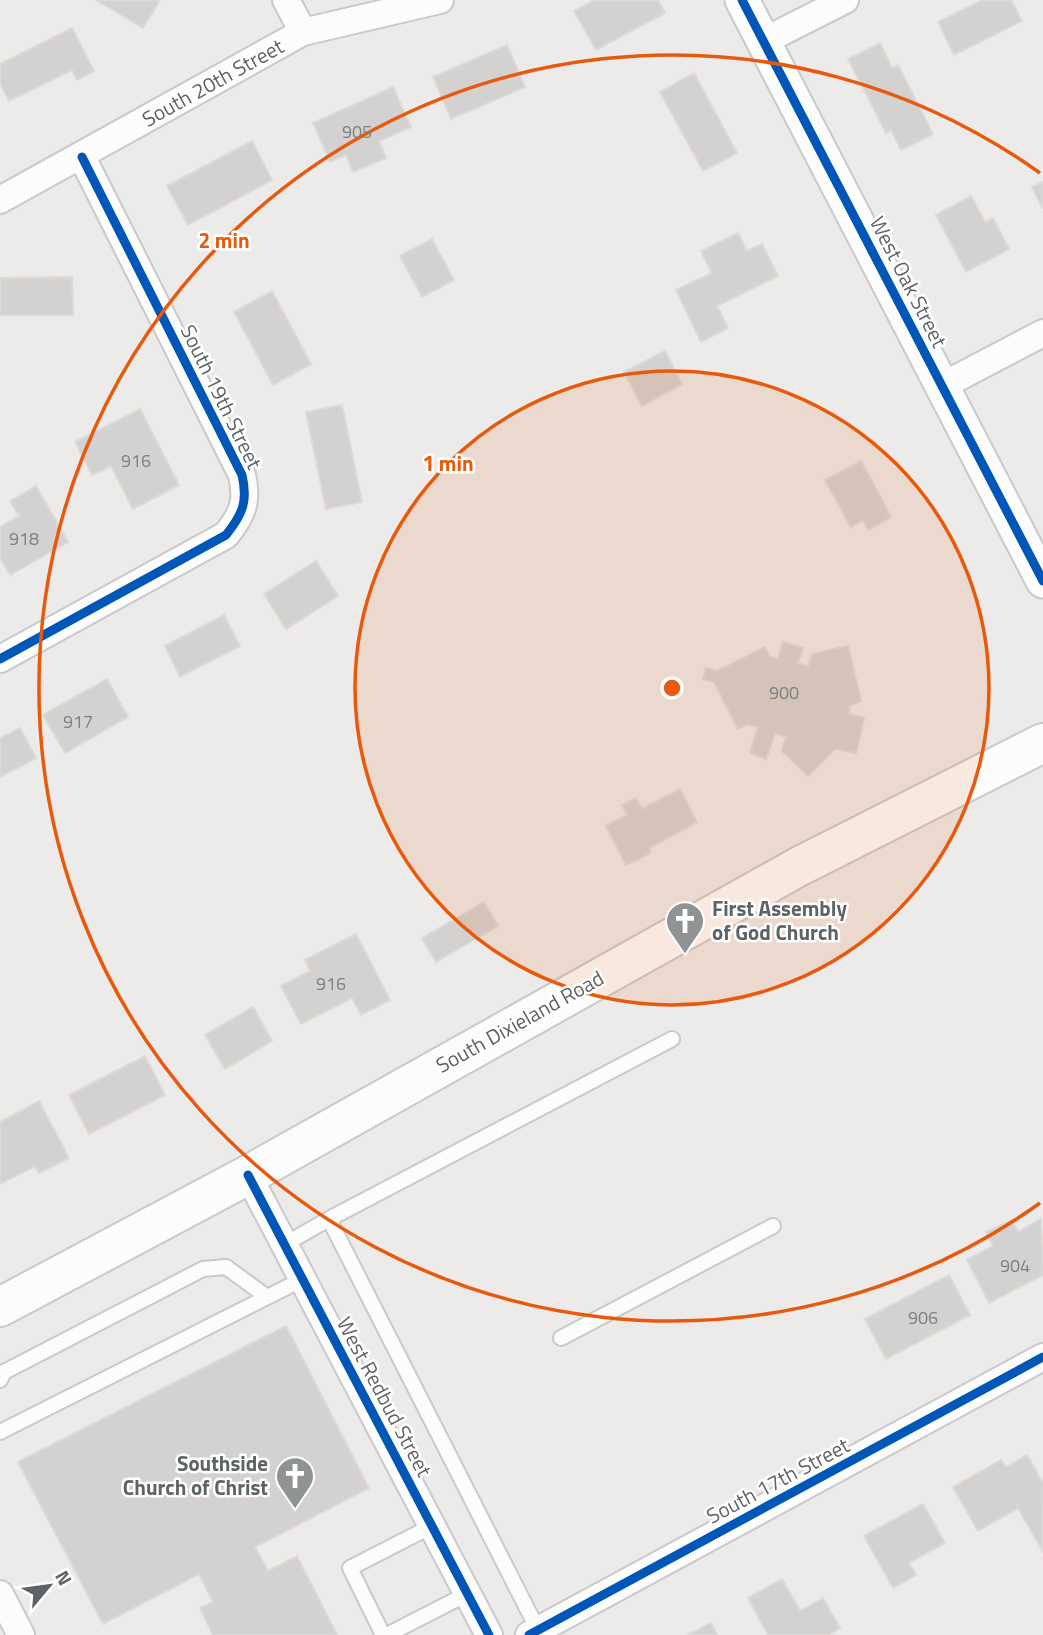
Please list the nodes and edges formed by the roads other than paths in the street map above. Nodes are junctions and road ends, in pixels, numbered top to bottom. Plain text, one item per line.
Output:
1 (286, 0) edge
2 (440, 0) edge
3 (742, 0) edge
4 (845, 0) edge
5 (303, 32) junction
6 (764, 41) junction
7 (82, 157) junction
8 (0, 200) edge
9 (1043, 333) edge
10 (942, 386) junction
11 (1043, 581) edge
12 (0, 659) edge
13 (1043, 743) edge
14 (672, 1039) dead end
15 (248, 1175) junction
16 (330, 1219) junction
17 (773, 1226) dead end
18 (285, 1244) junction
19 (303, 1279) junction
20 (267, 1297) junction
21 (0, 1307) edge
22 (561, 1338) dead end
23 (1043, 1357) edge
24 (0, 1380) edge
25 (0, 1432) edge
26 (432, 1525) junction
27 (0, 1594) edge
28 (467, 1594) junction
29 (533, 1633) edge
30 (21, 1635) edge
31 (385, 1635) edge
32 (489, 1635) edge

1 - 5 street
2 - 5 street, South 20th Street
3 - 6 street, West Oak Street
4 - 6 street
5 - 7 street, South 20th Street
6 - 10 street, West Oak Street
7 - 8 street, South 20th Street
7 - 12 street, South 19th Street
9 - 10 street
10 - 11 street, West Oak Street
13 - 15 main road, South Dixieland Road
14 - 16 lane
15 - 18 street, West Redbud Street
15 - 21 main road, South Dixieland Road
16 - 18 lane
16 - 29 lane
17 - 22 lane
18 - 19 street, West Redbud Street
19 - 20 lane
19 - 26 street, West Redbud Street
20 - 24 lane
20 - 25 lane
23 - 29 street, South 17th Street
26 - 28 street, West Redbud Street
26 - 31 lane
27 - 30 street
28 - 31 lane
28 - 32 street, West Redbud Street

